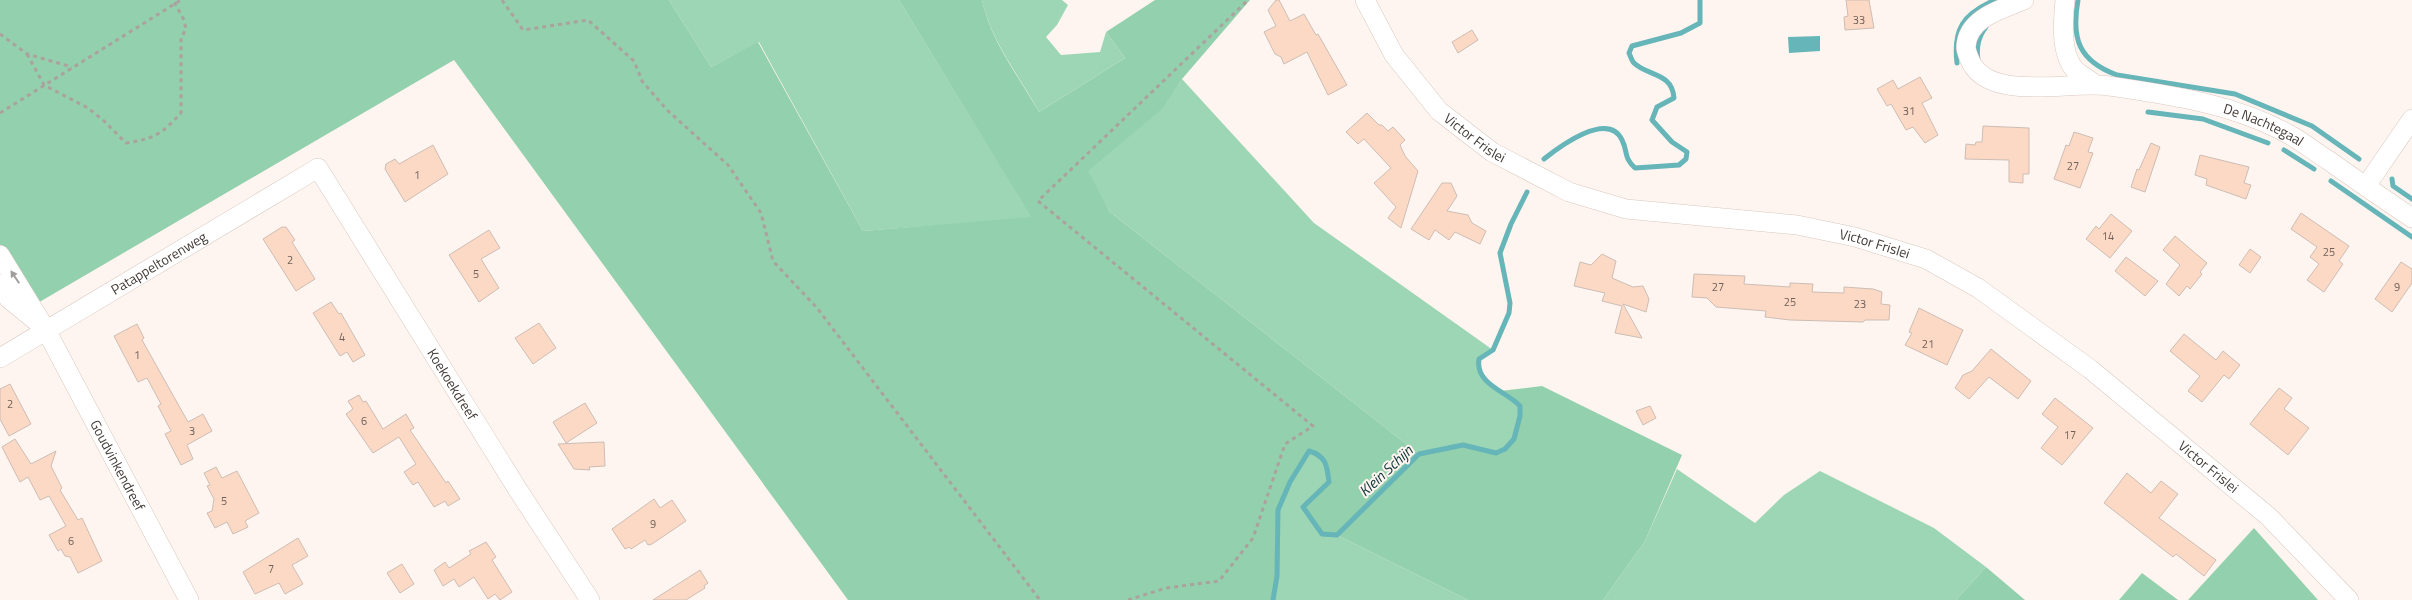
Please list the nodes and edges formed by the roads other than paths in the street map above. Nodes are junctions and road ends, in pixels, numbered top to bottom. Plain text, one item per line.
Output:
1 (1365, 0) edge
2 (2024, 0) edge
3 (2065, 0) edge
4 (2094, 84) junction
5 (2412, 118) edge
6 (318, 168) joint
7 (2366, 186) junction
8 (2412, 218) edge
9 (0, 255) edge
10 (0, 284) edge
11 (46, 330) junction
12 (0, 358) edge
13 (189, 600) edge
14 (590, 600) edge
15 (2349, 600) edge

1 - 15 street, Victor Frislei
2 - 4 street, De Nachtegaal
3 - 4 street, De Nachtegaal
4 - 7 street, De Nachtegaal
5 - 7 street
6 - 11 street, Patappeltorenweg
6 - 14 street, Koekoekdreef
7 - 8 street, De Nachtegaal
11 -> 9 street, Goudvinkendreef
10 - 11 street
11 - 12 street, Patappeltorenweg
11 - 13 street, Goudvinkendreef

